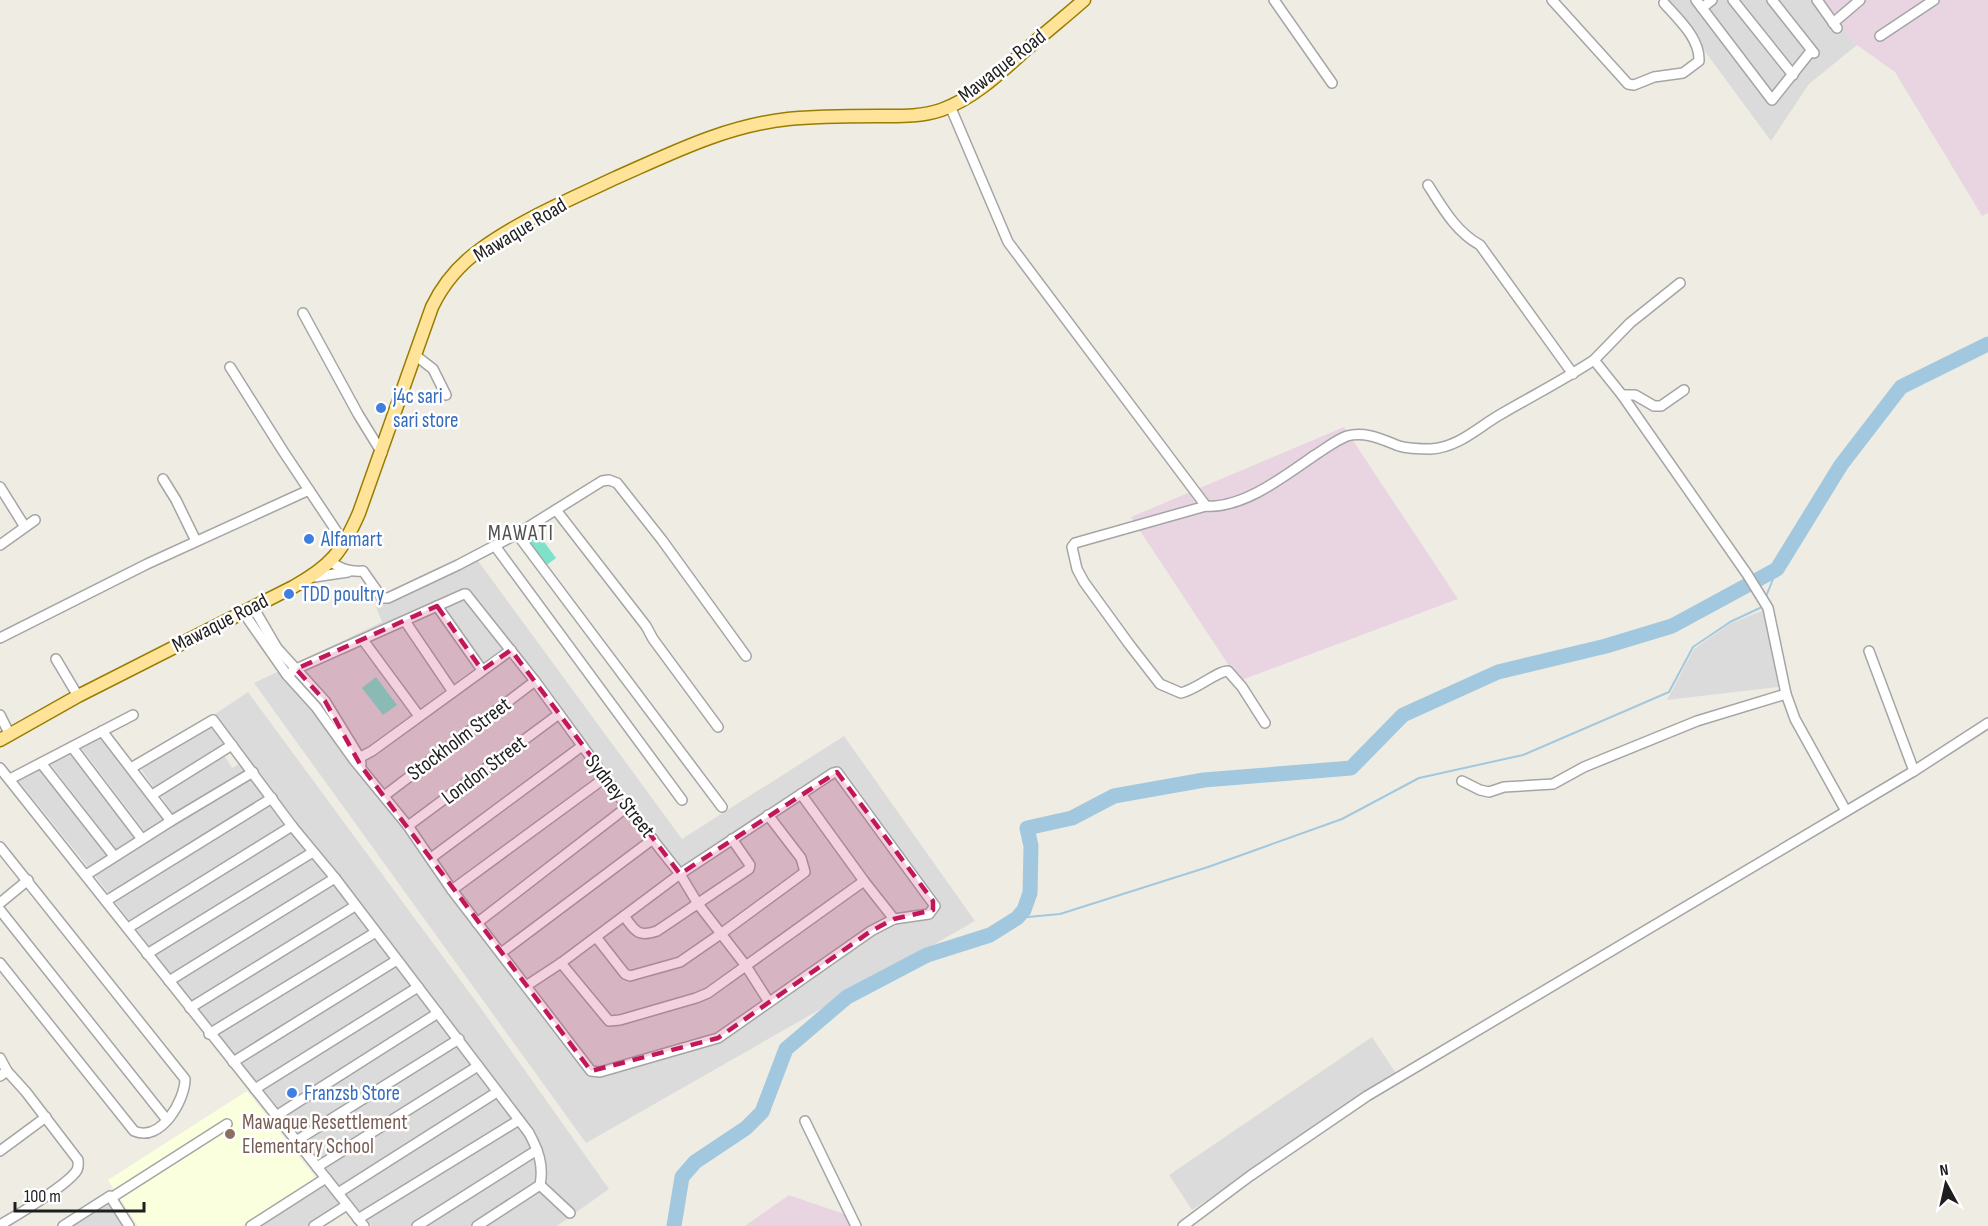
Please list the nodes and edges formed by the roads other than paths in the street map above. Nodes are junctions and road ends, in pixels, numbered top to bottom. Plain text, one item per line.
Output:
1 (1084, 0) edge
2 (1274, 0) edge
3 (1552, 0) edge
4 (1712, 0) edge
5 (1772, 0) edge
6 (1816, 0) edge
7 (1860, 0) edge
8 (1934, 0) edge
9 (1738, 2) edge
10 (1664, 3) dead end
11 (1699, 4) edge
12 (1880, 36) dead end
13 (1793, 75) junction
14 (1332, 83) dead end
15 (950, 106) junction
16 (1428, 185) dead end
17 (1680, 283) dead end
18 (303, 314) dead end
19 (415, 355) junction
20 (1594, 360) junction
21 (230, 367) dead end
22 (1573, 374) junction
23 (1684, 390) dead end
24 (446, 395) dead end
25 (1622, 395) junction
26 (382, 453) junction
27 (163, 479) dead end
28 (0, 487) edge
29 (309, 490) junction
30 (1206, 506) junction
31 (556, 510) junction
32 (35, 520) dead end
33 (25, 527) junction
34 (517, 534) junction
35 (196, 541) junction
36 (345, 543) junction
37 (0, 545) edge
38 (495, 546) junction
39 (331, 562) junction
40 (351, 572) junction
41 (309, 578) junction
42 (437, 606) junction
43 (248, 610) junction
44 (405, 621) junction
45 (0, 638) edge
46 (363, 640) junction
47 (511, 650) junction
48 (1869, 651) dead end
49 (746, 656) dead end
50 (56, 659) dead end
51 (296, 669) junction
52 (482, 670) junction
53 (287, 675) junction
54 (535, 681) junction
55 (453, 692) junction
56 (1786, 694) junction
57 (78, 696) junction
58 (325, 701) junction
59 (316, 707) junction
60 (559, 714) junction
61 (0, 715) edge
62 (133, 715) dead end
63 (419, 716) junction
64 (1265, 723) dead end
65 (1988, 723) edge
66 (718, 727) dead end
67 (337, 729) junction
68 (102, 730) junction
69 (5, 738) edge
70 (232, 745) junction
71 (582, 746) junction
72 (72, 747) junction
73 (358, 761) junction
74 (41, 763) junction
75 (0, 768) edge
76 (131, 768) junction
77 (1914, 771) junction
78 (253, 772) junction
79 (606, 777) junction
80 (10, 779) junction
81 (1462, 782) dead end
82 (801, 794) junction
83 (152, 795) junction
84 (384, 796) junction
85 (272, 798) junction
86 (682, 800) dead end
87 (627, 807) junction
88 (722, 807) dead end
89 (1846, 811) junction
90 (768, 815) junction
91 (171, 820) junction
92 (292, 826) junction
93 (408, 826) junction
94 (732, 838) junction
95 (142, 839) junction
96 (653, 839) junction
97 (0, 847) edge
98 (313, 852) junction
99 (114, 856) junction
100 (431, 858) junction
101 (680, 874) junction
102 (86, 875) junction
103 (335, 878) junction
104 (28, 880) junction
105 (864, 881) junction
106 (452, 890) junction
107 (106, 901) junction
108 (0, 903) edge
109 (698, 904) junction
110 (355, 906) junction
111 (0, 910) edge
112 (624, 916) junction
113 (894, 919) junction
114 (477, 923) junction
115 (128, 928) junction
116 (376, 932) junction
117 (722, 933) junction
118 (596, 938) junction
119 (501, 953) junction
120 (147, 954) junction
121 (397, 960) junction
122 (0, 963) edge
123 (561, 963) junction
124 (746, 966) junction
125 (169, 981) junction
126 (526, 986) junction
127 (418, 987) junction
128 (769, 1002) junction
129 (190, 1008) junction
130 (438, 1013) junction
131 (209, 1034) junction
132 (459, 1039) junction
133 (0, 1058) edge
134 (233, 1062) junction
135 (478, 1066) junction
136 (3, 1074) edge
137 (255, 1089) junction
138 (497, 1092) junction
139 (276, 1116) junction
140 (46, 1117) junction
141 (519, 1119) junction
142 (167, 1120) junction
143 (805, 1121) dead end
144 (227, 1124) dead end
145 (296, 1141) junction
146 (537, 1150) junction
147 (0, 1151) edge
148 (317, 1167) junction
149 (326, 1178) junction
150 (540, 1185) junction
151 (338, 1193) junction
152 (109, 1197) junction
153 (347, 1205) junction
154 (570, 1213) dead end
155 (361, 1223) edge
156 (0, 1225) edge
157 (63, 1226) edge
158 (129, 1226) edge
159 (251, 1226) edge
160 (314, 1226) edge
161 (417, 1226) edge
162 (477, 1226) edge
163 (855, 1226) edge
164 (1183, 1226) edge

1 - 15 main road, Mawaque Road
2 - 14 street
3 - 10 street
4 - 11 street
5 - 13 street
6 - 7 street
8 - 12 street
9 - 13 street
11 - 13 street
15 - 19 main road, Mawaque Road
15 - 30 street
16 - 22 street
17 - 20 street
18 - 26 street
19 - 24 street
19 - 26 main road, Mawaque Road
20 - 22 street
20 - 25 street
21 - 29 street
22 - 30 street
23 - 25 street
25 - 56 street
26 - 36 main road, Mawaque Road
27 - 35 street
28 - 33 street
29 - 35 street
29 - 36 street
30 - 64 street
31 - 34 street
31 - 49 street
31 - 66 street
32 - 33 street
33 - 37 street
34 - 38 street
34 - 88 street
35 - 45 street
36 - 39 main road, Mawaque Road
38 - 40 street
38 - 86 street
39 - 40 street
39 - 41 main road, Mawaque Road
40 - 41 street
41 - 43 main road, Mawaque Road
42 - 44 street
42 - 47 street, Sydney Street
42 - 52 street
43 - 51 street
43 - 53 street
43 - 57 main road, Mawaque Road
44 - 46 street
44 - 55 street
46 - 51 street
46 - 63 street
47 - 52 street
47 - 54 street, Sydney Street
48 - 77 street
50 - 57 street
51 - 53 street
51 - 58 street
52 - 55 street
53 - 59 street
54 - 60 street, Sydney Street
54 - 84 street, Stockholm Street
55 - 63 street
56 - 81 street
56 - 89 street
57 - 69 main road, Mawaque Road
58 - 59 street
58 - 67 street
59 - 67 street
60 - 71 street, Sydney Street
60 - 93 street, London Street
61 - 69 street
62 - 68 street
63 - 73 street
65 - 77 street
67 - 73 street
68 - 72 street
68 - 76 street
70 - 76 street
70 - 78 street
70 - 83 street
71 - 79 street, Sydney Street
71 - 100 street
72 - 74 street
72 - 95 street
73 - 84 street
74 - 80 street
74 - 99 street
75 - 80 street
76 - 83 street
77 - 89 street
78 - 85 street
78 - 91 street
79 - 87 street, Sydney Street
79 - 106 street
80 - 102 street
82 - 90 street
82 - 105 street
82 - 113 street
83 - 91 street
84 - 93 street
85 - 92 street
85 - 107 street
87 - 96 street, Sydney Street
87 - 114 street
89 - 164 street
90 - 94 street
90 - 117 street
91 - 95 street
92 - 98 street
92 - 115 street
93 - 100 street
94 - 101 street
94 - 109 street
95 - 99 street
96 - 101 street, Sydney Street
96 - 119 street
97 - 104 street
98 - 103 street
98 - 120 street
99 - 102 street
100 - 106 street
101 - 109 street, Sydney Street
101 - 112 street
102 - 107 street
103 - 110 street
103 - 125 street
104 - 108 street
104 - 142 street
105 - 113 street
105 - 124 street
106 - 114 street
107 - 115 street
109 - 112 street
109 - 117 street, Sydney Street
110 - 116 street
110 - 129 street
111 - 142 street
112 - 118 street
113 - 128 street
114 - 119 street
115 - 120 street
116 - 121 street
116 - 131 street
117 - 118 street
117 - 124 street, Sydney Street
118 - 123 street
119 - 126 street
120 - 125 street
121 - 127 street
121 - 134 street
122 - 142 street
123 - 124 street
123 - 126 street
124 - 128 street, Sydney Street
125 - 129 street
126 - 128 street
127 - 130 street
127 - 137 street
129 - 131 street
130 - 132 street
130 - 139 street
131 - 134 street
132 - 135 street
132 - 145 street
133 - 136 street
134 - 137 street
135 - 138 street
135 - 148 street
136 - 140 street
137 - 139 street
138 - 141 street
138 - 151 street
139 - 145 street
140 - 147 street
140 - 156 street
141 - 146 street
141 - 155 street
143 - 163 street
144 - 152 street
145 - 148 street
146 - 150 street
146 - 161 street
148 - 149 street
149 - 151 street
149 - 159 street
150 - 154 street
150 - 162 street
151 - 153 street
152 - 157 street
152 - 158 street
153 - 155 street
153 - 160 street

